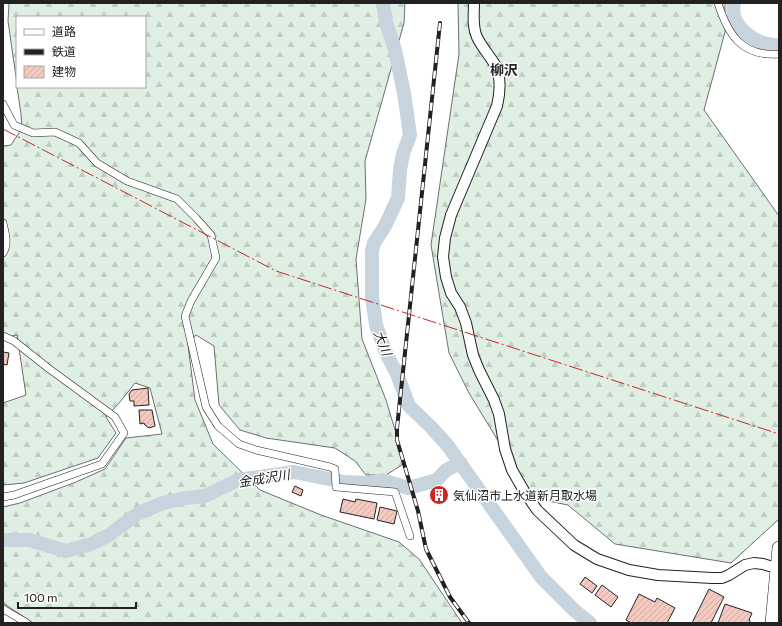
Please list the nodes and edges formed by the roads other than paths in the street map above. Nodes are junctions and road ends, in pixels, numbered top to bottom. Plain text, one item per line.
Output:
1 (474, 3) edge
2 (718, 3) edge
3 (779, 54) edge
4 (3, 104) edge
5 (3, 223) edge
6 (3, 253) edge
7 (3, 336) edge
8 (3, 497) edge
9 (410, 536) dead end
10 (779, 548) edge
11 (778, 568) edge
12 (3, 609) edge
13 (27, 623) edge
14 (772, 623) edge

1 - 11 street
2 - 3 street
4 - 9 street
5 - 6 street
7 - 8 street
10 - 11 highway
11 - 14 highway
12 - 13 street

